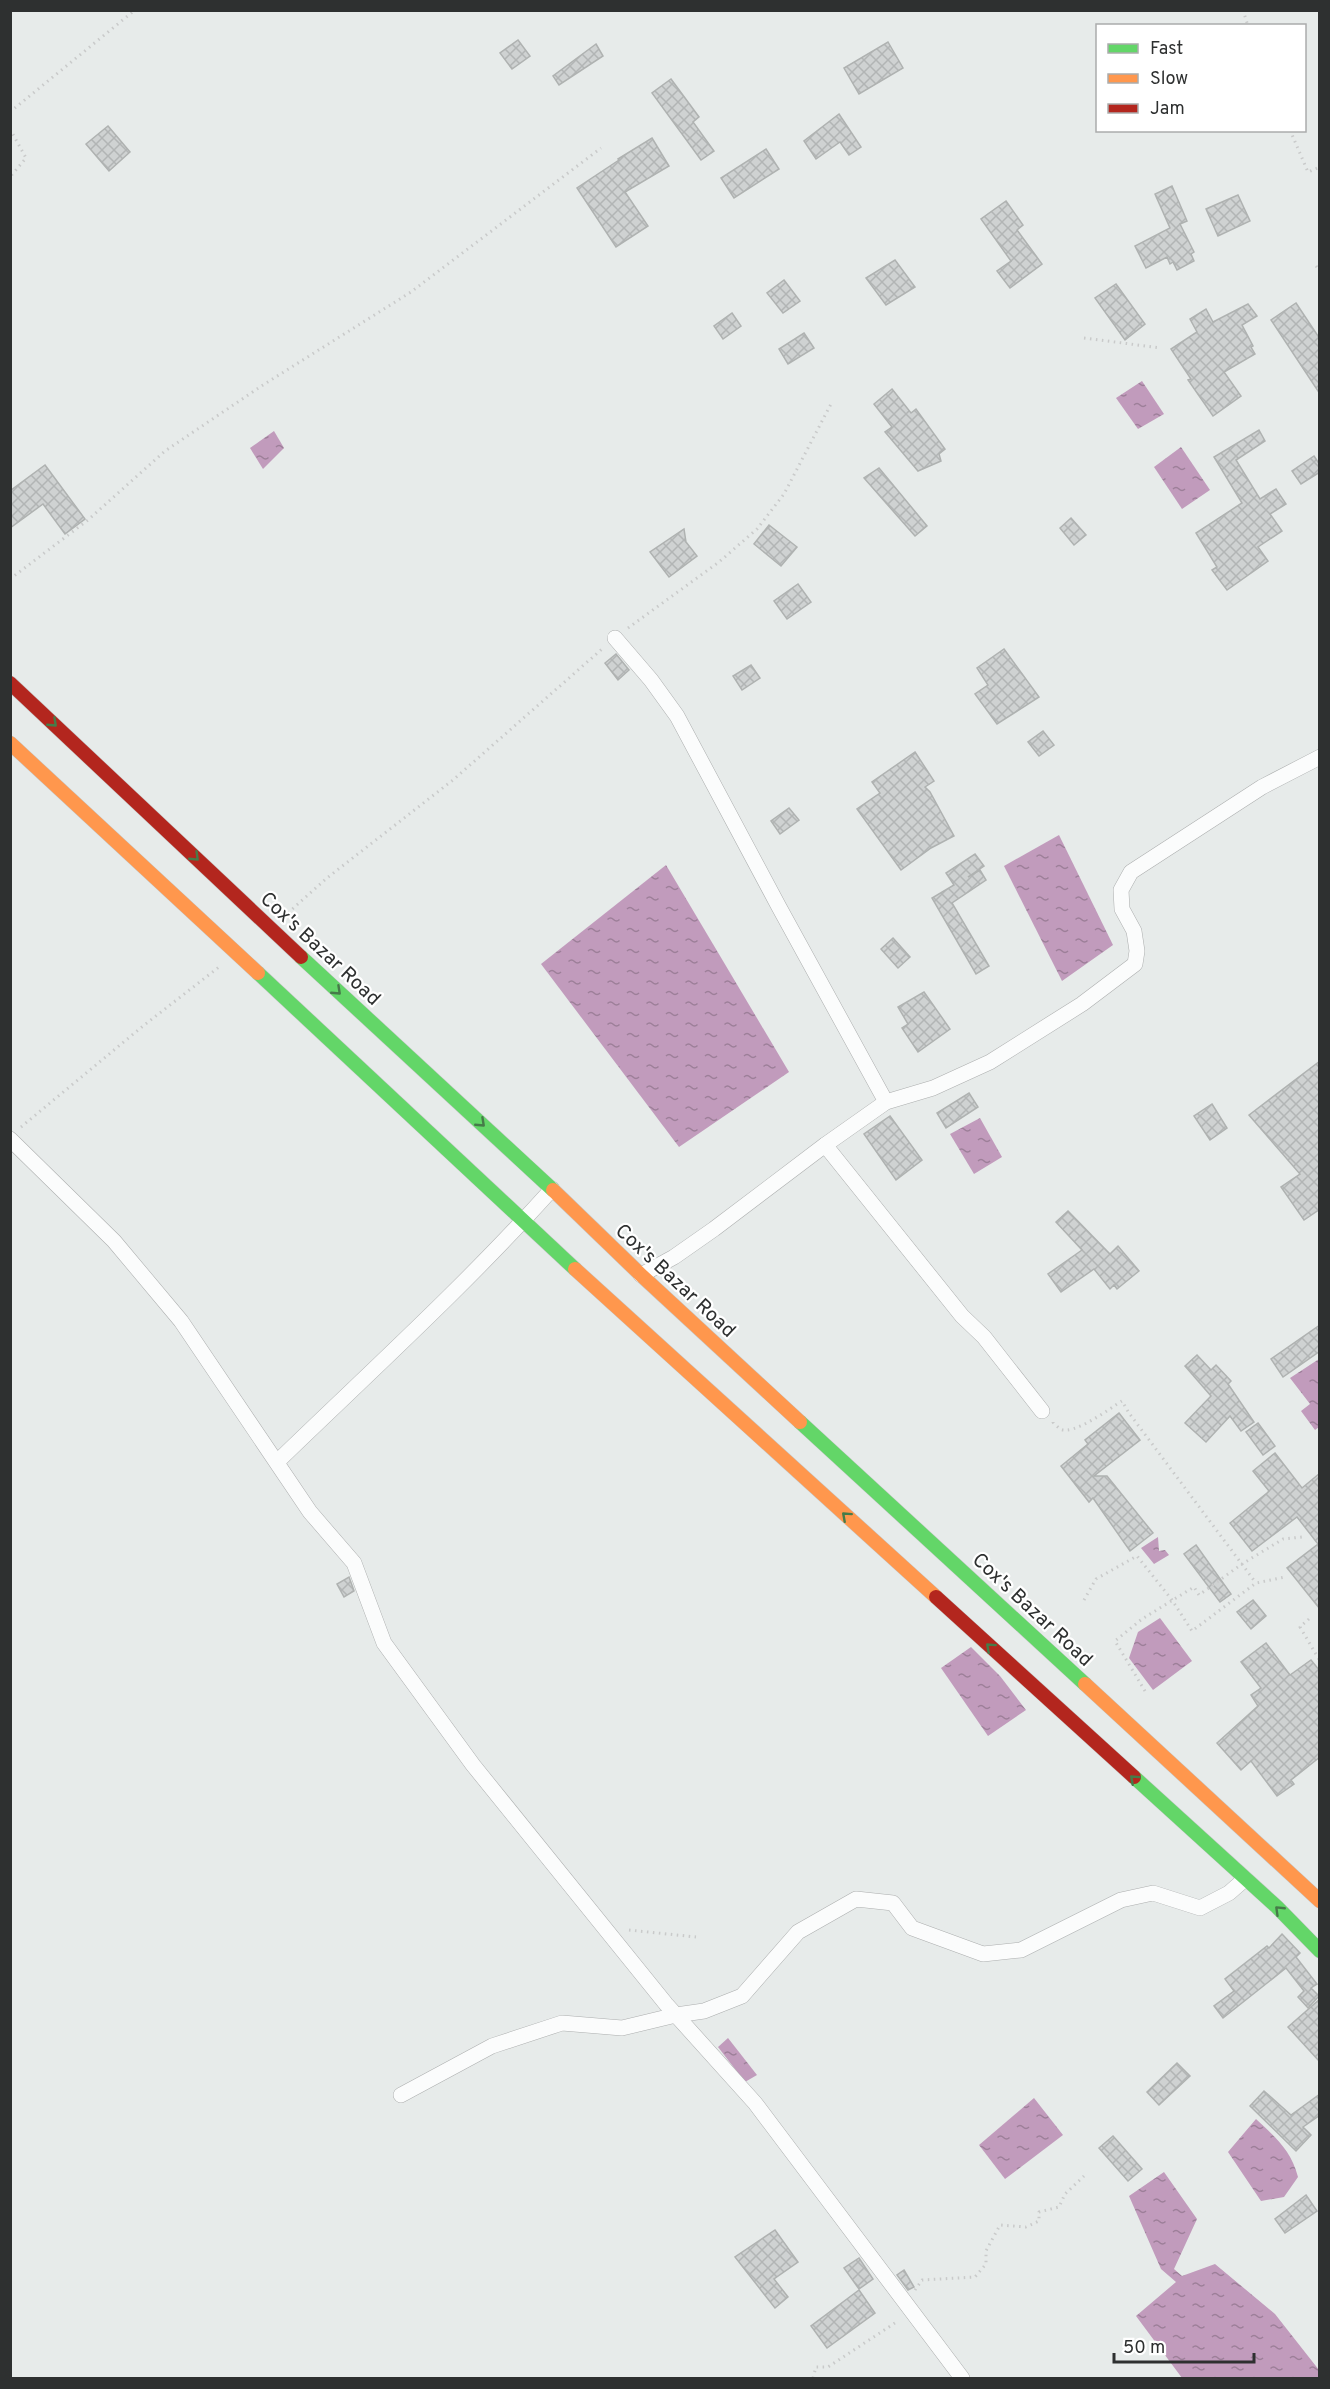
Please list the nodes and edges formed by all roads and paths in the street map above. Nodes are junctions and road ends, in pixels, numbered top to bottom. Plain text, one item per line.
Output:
1 (135, 10) edge
2 (10, 112) edge
3 (10, 129) edge
4 (1291, 132) edge
5 (601, 148) dead end
6 (1320, 167) edge
7 (10, 177) edge
8 (1316, 266) dead end
9 (1320, 271) edge
10 (1084, 338) dead end
11 (1161, 348) dead end
12 (832, 402) dead end
13 (10, 579) edge
14 (615, 638) junction
15 (10, 683) edge
16 (10, 743) edge
17 (1320, 757) edge
18 (271, 929) junction
19 (237, 953) junction
20 (886, 1102) junction
21 (15, 1134) edge
22 (825, 1145) junction
23 (552, 1189) junction
24 (524, 1221) junction
25 (641, 1275) junction
26 (1042, 1411) joint
27 (277, 1462) junction
28 (1302, 1537) dead end
29 (1242, 1564) junction
30 (1285, 1577) dead end
31 (1256, 1583) junction
32 (1084, 1600) dead end
33 (1172, 1600) junction
34 (1309, 1619) dead end
35 (1320, 1661) edge
36 (1145, 1691) dead end
37 (1245, 1879) junction
38 (1320, 1901) edge
39 (606, 1928) junction
40 (696, 1937) dead end
41 (1320, 1951) edge
42 (676, 2015) junction
43 (401, 2095) dead end
44 (1084, 2176) dead end
45 (912, 2312) junction
46 (813, 2378) edge
47 (962, 2379) edge

1 - 2 path
3 - 7 path
4 - 6 path
5 - 13 path
8 - 9 path
10 - 11 path
12 - 14 path
14 - 18 path
14 - 20 street
15 -> 18 highway, Cox's Bazar Road
16 - 19 highway
17 - 20 street
18 -> 23 highway, Cox's Bazar Road
19 - 21 path
19 - 24 highway
20 - 22 street
21 - 27 street
22 - 25 street
22 - 26 street
23 - 24 street
23 - 25 highway, Cox's Bazar Road
24 - 27 street
37 -> 24 highway
25 - 38 highway, Cox's Bazar Road
26 - 29 path
27 - 39 street
28 - 29 path
29 - 31 path
29 - 33 path
30 - 31 path
31 - 33 path
32 - 33 path
33 - 36 path
34 - 35 path
41 -> 37 highway
37 - 42 street
39 - 40 path
39 - 42 street
42 - 43 street
42 - 45 street
44 - 45 path
45 - 46 path
45 - 47 street

